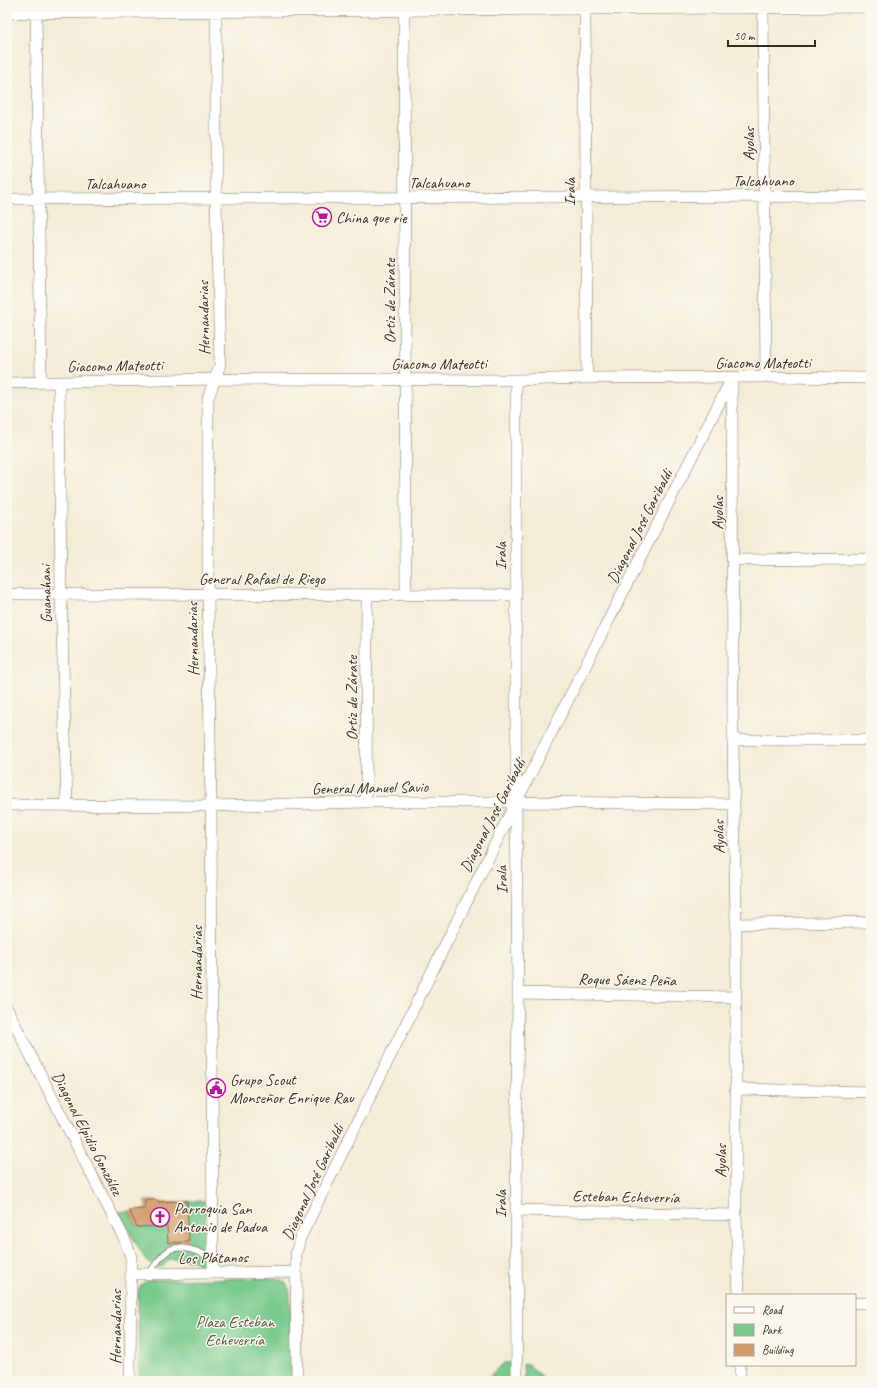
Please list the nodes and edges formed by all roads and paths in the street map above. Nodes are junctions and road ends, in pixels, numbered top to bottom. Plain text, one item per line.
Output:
1 (871, 7) edge
2 (584, 8) edge
3 (763, 8) edge
4 (216, 9) edge
5 (404, 9) edge
6 (36, 10) edge
7 (7, 13) edge
8 (764, 196) junction
9 (871, 196) edge
10 (585, 197) junction
11 (405, 198) junction
12 (7, 199) edge
13 (38, 199) junction
14 (216, 199) junction
15 (766, 377) junction
16 (587, 378) junction
17 (732, 378) junction
18 (871, 378) edge
19 (215, 379) junction
20 (406, 379) junction
21 (516, 380) junction
22 (41, 382) junction
23 (7, 383) edge
24 (59, 383) junction
25 (871, 559) edge
26 (734, 560) junction
27 (7, 594) edge
28 (61, 594) junction
29 (208, 594) junction
30 (368, 595) junction
31 (406, 595) junction
32 (516, 595) junction
33 (733, 740) junction
34 (871, 740) edge
35 (366, 802) junction
36 (516, 802) junction
37 (734, 804) junction
38 (7, 805) edge
39 (67, 805) junction
40 (211, 806) junction
41 (871, 922) edge
42 (736, 924) junction
43 (518, 993) junction
44 (735, 997) junction
45 (7, 1009) edge
46 (735, 1089) junction
47 (871, 1092) edge
48 (516, 1210) junction
49 (736, 1215) junction
50 (213, 1260) junction
51 (296, 1272) junction
52 (213, 1273) junction
53 (131, 1274) junction
54 (149, 1274) junction
55 (739, 1294) edge
56 (856, 1303) edge
57 (871, 1303) edge
58 (740, 1366) edge
59 (130, 1381) edge
60 (297, 1381) edge
61 (517, 1381) edge
62 (740, 1381) edge

1 - 3 street
2 - 3 street
2 - 5 street
2 - 10 street, Irala
3 - 8 street, Ayolas
4 - 5 street
4 - 6 street
4 - 14 street, Hernandarias
5 - 11 street, Ortiz de Zárate
6 - 7 street
6 - 13 street
8 - 9 street, Talcahuano
8 - 10 street, Talcahuano
8 - 15 street, Ayolas
10 - 11 street, Talcahuano
10 - 16 street, Irala
11 - 14 street, Talcahuano
11 - 20 street, Ortiz de Zárate
12 - 13 street, Talcahuano
13 - 14 street, Talcahuano
13 - 22 street
14 - 19 street, Hernandarias
15 - 17 street, Giacomo Mateotti
15 - 18 street, Giacomo Mateotti
16 - 17 street, Giacomo Mateotti
16 - 21 street, Giacomo Mateotti
17 - 26 street, Ayolas
17 - 36 street, Diagonal José Garibaldi
19 - 20 street, Giacomo Mateotti
19 - 24 street, Giacomo Mateotti
19 - 29 street, Hernandarias
20 - 21 street, Giacomo Mateotti
20 - 31 street, Ortiz de Zárate
21 - 32 street, Irala
22 - 23 street, Giacomo Mateotti
22 - 24 street, Giacomo Mateotti
24 - 28 street, Guanahani
25 - 26 street
26 - 33 street, Ayolas
27 - 28 street, General Rafael de Riego
28 - 29 street, General Rafael de Riego
28 - 39 street, Guanahani
29 - 30 street, General Rafael de Riego
29 - 40 street, Hernandarias
30 - 31 street, General Rafael de Riego
30 - 35 street, Ortiz de Zárate
31 - 32 street, General Rafael de Riego
32 - 36 street, Irala
33 - 34 street
33 - 37 street, Ayolas
35 - 36 street, General Manuel Savio
35 - 40 street, General Manuel Savio
36 - 37 street, General Manuel Savio
36 - 43 street, Irala
36 - 51 street, Diagonal José Garibaldi
37 - 42 street, Ayolas
38 - 39 street, General Manuel Savio
39 - 40 street, General Manuel Savio
40 - 50 street, Hernandarias
41 - 42 street
42 - 44 street, Ayolas
43 - 44 street, Roque Sáenz Peña
43 - 48 street, Irala
44 - 46 street, Ayolas
45 - 53 street, Diagonal Elpidio González
46 - 47 street
46 - 49 street, Ayolas
48 - 49 street, Esteban Echeverría
48 - 61 street, Irala
49 - 55 street, Ayolas
50 - 52 street, Hernandarias
50 - 54 lane
51 - 52 street, Los Plátanos
51 - 60 street
52 - 54 street, Los Plátanos
53 - 54 street, Los Plátanos
53 - 59 street, Hernandarias
56 - 57 street
58 - 62 street

